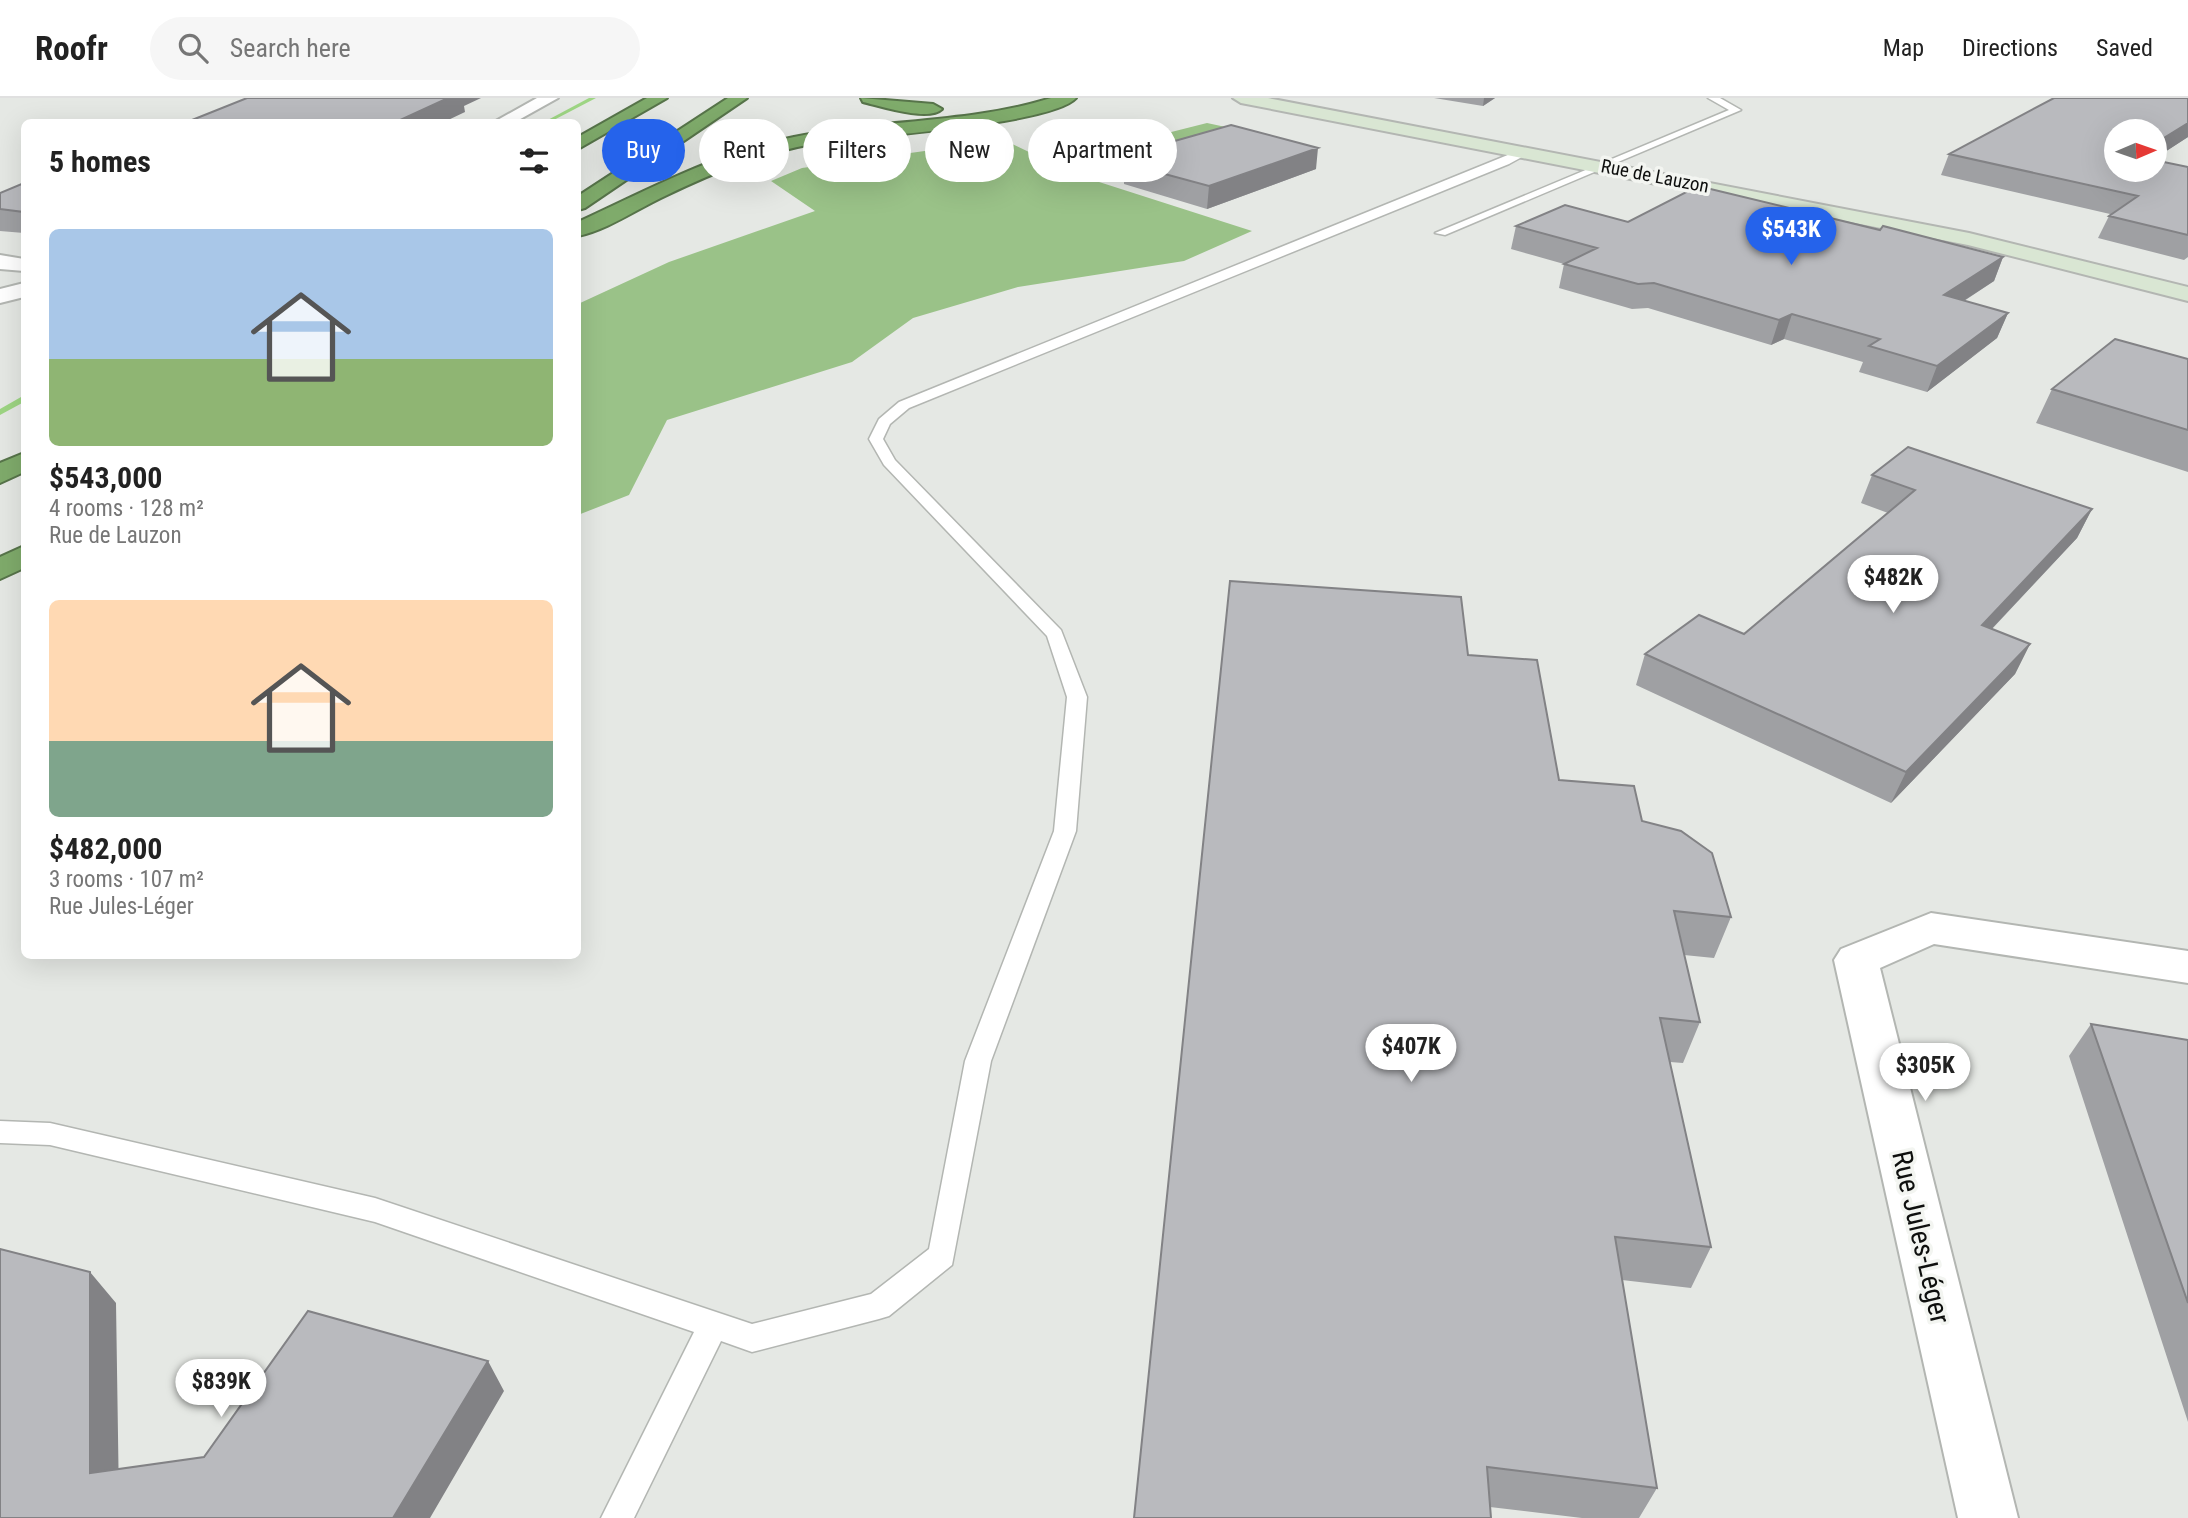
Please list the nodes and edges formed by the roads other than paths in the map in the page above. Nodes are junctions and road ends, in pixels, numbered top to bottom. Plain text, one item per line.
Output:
1 (550, 98) edge
2 (633, 98) edge
3 (659, 98) edge
4 (739, 98) edge
5 (869, 98) edge
6 (1036, 98) edge
7 (1068, 98) edge
8 (1241, 98) edge
9 (1713, 98) edge
10 (509, 119) edge
11 (581, 132) edge
12 (581, 142) edge
13 (1524, 151) junction
14 (1604, 166) junction
15 (581, 202) edge
16 (581, 229) edge
17 (1441, 233) dead end
18 (0, 262) edge
19 (21, 265) edge
20 (21, 291) edge
21 (2188, 294) edge
22 (0, 296) edge
23 (21, 463) edge
24 (0, 475) edge
25 (21, 557) edge
26 (0, 570) edge
27 (2188, 967) edge
28 (0, 1132) edge
29 (713, 1326) junction
30 (617, 1518) edge
31 (1988, 1518) edge

1 - 10 street
2 - 11 highway
3 - 12 highway
4 - 15 highway
5 - 6 highway
7 - 16 highway
8 - 13 street, Rue de Lauzon
9 - 14 lane
13 - 14 street, Rue de Lauzon
13 - 29 lane
14 - 17 lane
14 - 21 street, Rue de Lauzon
18 - 19 street
20 - 22 street
23 - 24 highway
25 - 26 highway
27 - 31 street, Rue Jules-Léger
28 - 29 lane
29 - 30 lane

